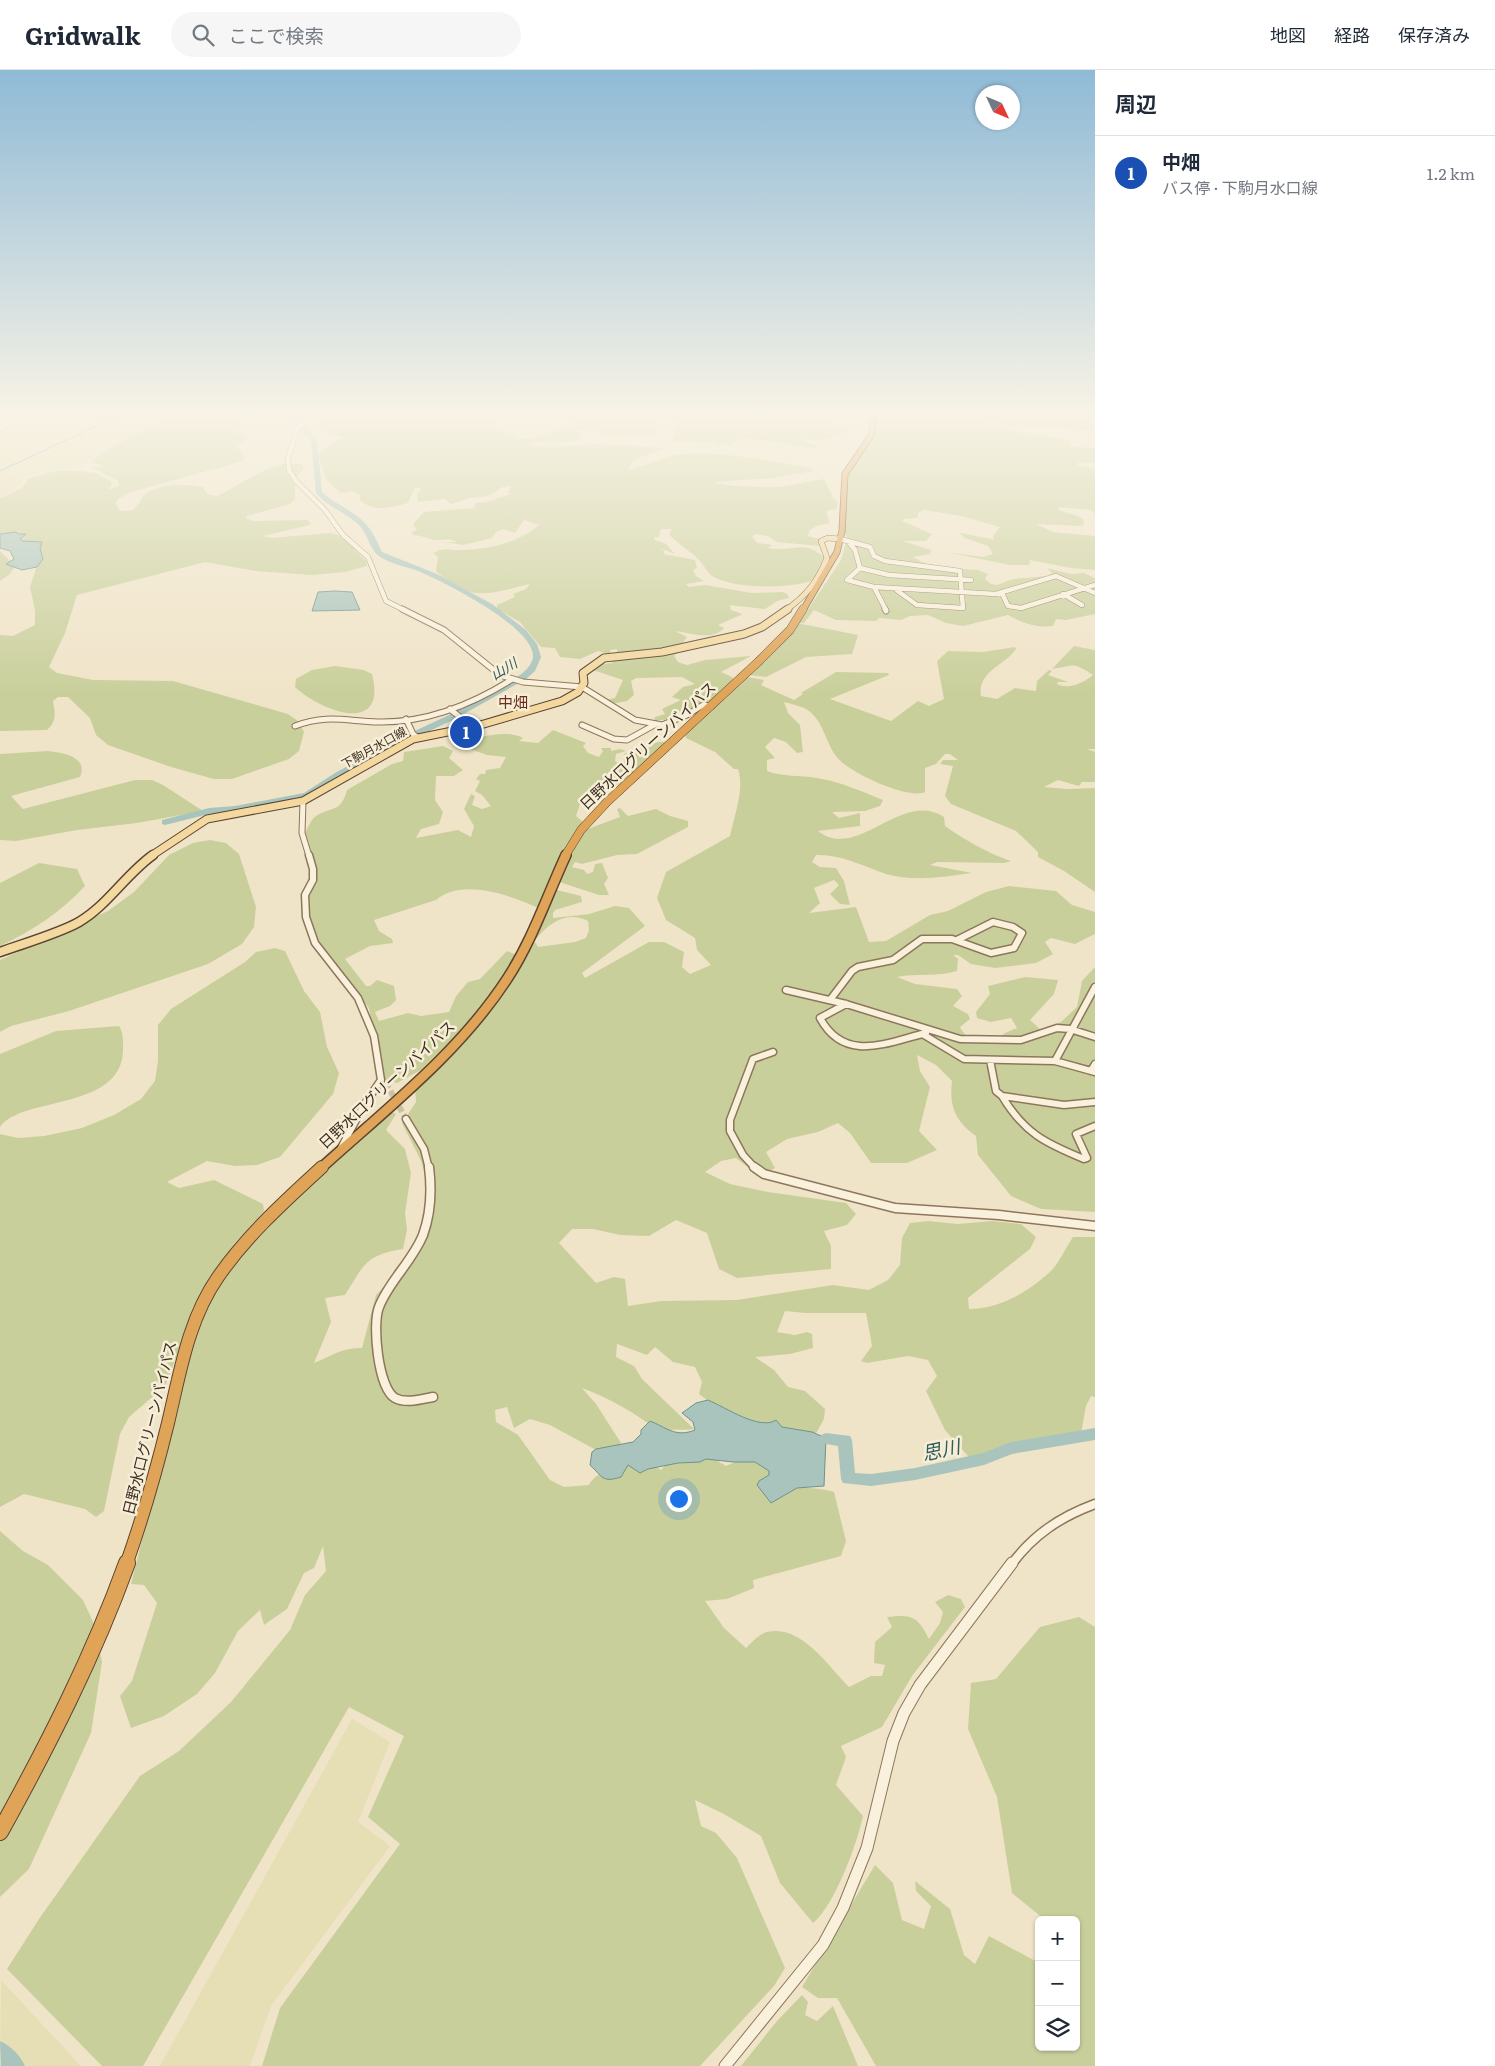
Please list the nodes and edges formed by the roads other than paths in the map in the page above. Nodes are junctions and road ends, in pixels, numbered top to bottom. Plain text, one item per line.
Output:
1 (323, 508) edge
2 (841, 508) edge
3 (839, 541) junction
4 (848, 541) junction
5 (860, 568) junction
6 (959, 579) junction
7 (971, 580) dead end
8 (1095, 585) edge
9 (874, 588) junction
10 (1084, 588) junction
11 (895, 589) junction
12 (962, 592) junction
13 (1002, 593) junction
14 (1095, 593) edge
15 (1063, 594) junction
16 (1082, 605) dead end
17 (886, 611) dead end
18 (514, 681) junction
19 (582, 687) junction
20 (712, 706) junction
21 (450, 709) junction
22 (406, 719) junction
23 (656, 724) junction
24 (582, 725) dead end
25 (295, 726) dead end
26 (472, 727) junction
27 (415, 736) junction
28 (303, 801) junction
29 (957, 940) junction
30 (0, 952) edge
31 (1095, 987) edge
32 (786, 990) dead end
33 (830, 1000) junction
34 (846, 1004) junction
35 (1070, 1029) junction
36 (926, 1032) junction
37 (1095, 1037) edge
38 (773, 1052) dead end
39 (990, 1060) junction
40 (1055, 1061) junction
41 (1095, 1064) edge
42 (1093, 1072) edge
43 (1002, 1096) junction
44 (1095, 1102) edge
45 (406, 1119) tunnel mouth
46 (1095, 1126) edge
47 (341, 1148) junction
48 (1095, 1226) edge
49 (432, 1397) dead end
50 (1095, 1504) edge
51 (0, 1832) edge
52 (725, 2066) edge

1 - 18 street
2 - 3 highway, 日野水口グリーンバイパス
3 - 4 street
3 - 19 main road
3 - 20 highway, 日野水口グリーンバイパス
4 - 5 street
4 - 6 street
5 - 6 street
5 - 9 street
6 - 7 street
6 - 12 street
8 - 10 street
9 - 11 street
9 - 17 street
10 - 13 street
10 - 14 street
10 - 15 street
11 - 12 street
11 - 12 street
12 - 13 street
13 - 15 street
15 - 16 street
18 - 19 street
18 - 21 street
19 - 23 street
19 - 26 main road, 下駒月水口線
20 - 23 street
20 - 47 highway, 日野水口グリーンバイパス
21 - 22 street
21 - 26 street
22 - 25 street
22 - 27 street
23 - 24 street
26 - 27 main road, 下駒月水口線
27 - 28 main road, 下駒月水口線
28 - 30 main road, 下駒月水口線
28 - 47 street
29 - 29 street
29 - 33 street
31 - 35 street
32 - 33 street
33 - 34 street
34 - 36 street
34 - 36 street
35 - 36 street
35 - 37 street
35 - 40 street
36 - 39 street
38 - 48 street
39 - 40 street
39 - 43 street
40 - 42 street
41 - 42 street
43 - 44 street
43 - 46 street
45 - 49 street
47 - 51 highway, 日野水口グリーンバイパス
50 - 52 street

